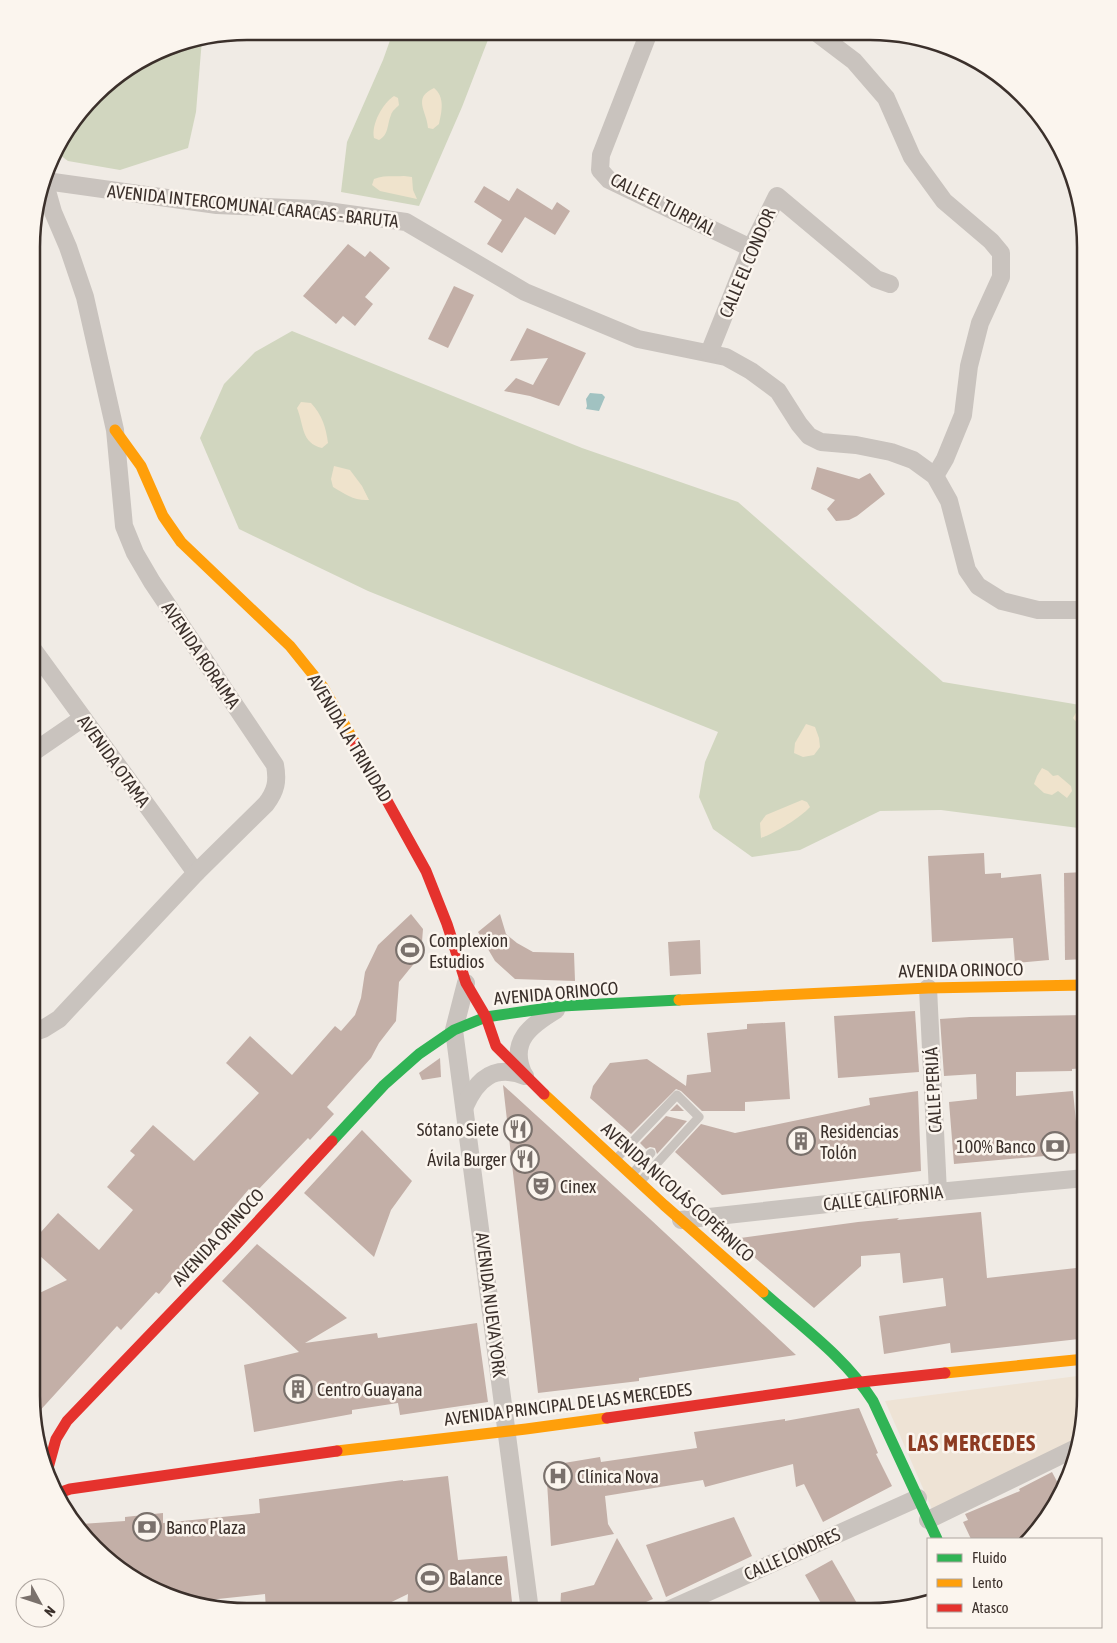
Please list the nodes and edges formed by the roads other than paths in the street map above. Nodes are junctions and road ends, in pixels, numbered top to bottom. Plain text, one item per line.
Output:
1 (646, 40) edge
2 (826, 40) edge
3 (51, 183) edge
4 (48, 191) edge
5 (751, 248) junction
6 (890, 284) dead end
7 (709, 353) junction
8 (115, 430) junction
9 (936, 476) junction
10 (1077, 610) edge
11 (40, 659) edge
12 (83, 718) junction
13 (40, 748) edge
14 (196, 873) junction
15 (466, 983) junction
16 (1077, 985) edge
17 (928, 988) junction
18 (562, 1006) junction
19 (486, 1017) junction
20 (40, 1030) edge
21 (454, 1030) junction
22 (525, 1076) junction
23 (465, 1106) junction
24 (651, 1153) dead end
25 (615, 1159) junction
26 (636, 1178) junction
27 (1077, 1179) edge
28 (938, 1192) junction
29 (681, 1220) junction
30 (1077, 1360) edge
31 (861, 1382) junction
32 (508, 1431) junction
33 (1069, 1451) edge
34 (50, 1460) edge
35 (64, 1492) edge
36 (918, 1498) junction
37 (928, 1520) junction
38 (937, 1538) edge
39 (529, 1603) edge
40 (684, 1603) edge

1 - 5 street, CALLE EL TURPIAL
2 - 9 street
3 - 7 street, AVENIDA INTERCOMUNAL CARACAS - BARUTA
4 - 8 street, AVENIDA RORAIMA
5 - 6 street, CALLE EL CONDOR
5 - 7 street, CALLE EL CONDOR
7 - 9 street, AVENIDA INTERCOMUNAL CARACAS - BARUTA
8 - 14 street, AVENIDA RORAIMA
8 - 15 street, AVENIDA LA TRINIDAD
9 - 10 street, AVENIDA INTERCOMUNAL CARACAS - BARUTA
11 - 12 street, AVENIDA OTAMA
12 - 13 street
12 - 14 street, AVENIDA OTAMA
14 - 20 street, AVENIDA RORAIMA
15 - 19 street, AVENIDA LA TRINIDAD
15 - 21 street
16 - 17 street, AVENIDA ORINOCO
17 - 18 street, AVENIDA ORINOCO
17 - 28 street, CALLE PERIJÁ
18 - 19 street, AVENIDA ORINOCO
18 - 22 street
19 - 21 street, AVENIDA ORINOCO
19 - 22 street, AVENIDA NICOLÁS COPÉRNICO
21 - 23 street, AVENIDA NUEVA YORK
21 - 34 street, AVENIDA ORINOCO
22 - 23 street
22 - 25 street, AVENIDA NICOLÁS COPÉRNICO
23 - 32 street, AVENIDA NUEVA YORK
24 - 26 lane
25 - 26 street, AVENIDA NICOLÁS COPÉRNICO
25 - 26 lane
26 - 29 street, AVENIDA NICOLÁS COPÉRNICO
27 - 28 street, CALLE CALIFORNIA
28 - 29 street, CALLE CALIFORNIA
29 - 31 street, AVENIDA NICOLÁS COPÉRNICO
30 - 31 street, AVENIDA PRINCIPAL DE LAS MERCEDES
31 - 32 street, AVENIDA PRINCIPAL DE LAS MERCEDES
31 - 36 street
32 - 35 street, AVENIDA PRINCIPAL DE LAS MERCEDES
32 - 39 street, AVENIDA NUEVA YORK
33 - 37 street
36 - 37 street
36 - 40 street, CALLE LONDRES
37 - 38 street

